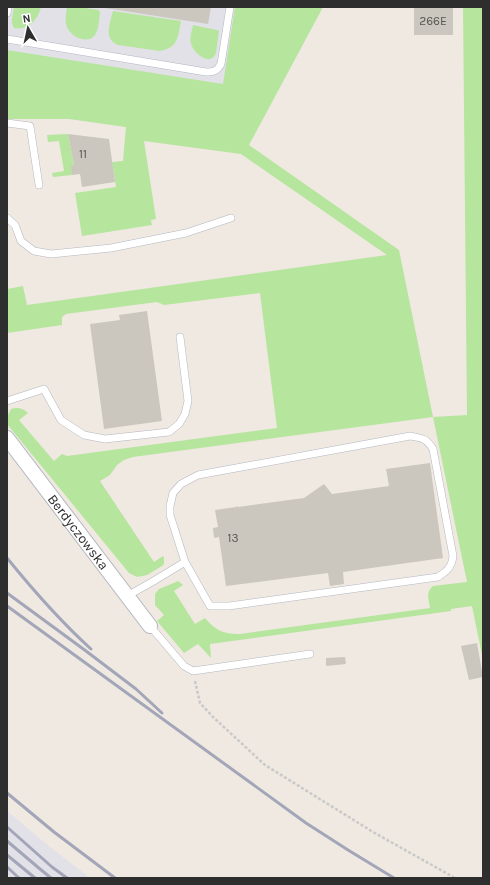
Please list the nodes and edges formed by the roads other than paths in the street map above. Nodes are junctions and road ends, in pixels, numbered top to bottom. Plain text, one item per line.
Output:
1 (8, 7) edge
2 (230, 7) edge
3 (7, 13) edge
4 (7, 38) edge
5 (7, 123) edge
6 (39, 185) dead end
7 (7, 218) edge
8 (231, 218) dead end
9 (180, 337) dead end
10 (7, 401) edge
11 (7, 438) edge
12 (185, 562) junction
13 (127, 596) junction
14 (150, 626) joint
15 (310, 654) dead end

1 - 3 lane
2 - 4 lane
5 - 6 lane
7 - 8 lane
9 - 10 lane
11 - 13 street, Berdyczowska
12 - 12 lane
12 - 13 lane
13 - 14 street, Berdyczowska
14 - 15 lane

